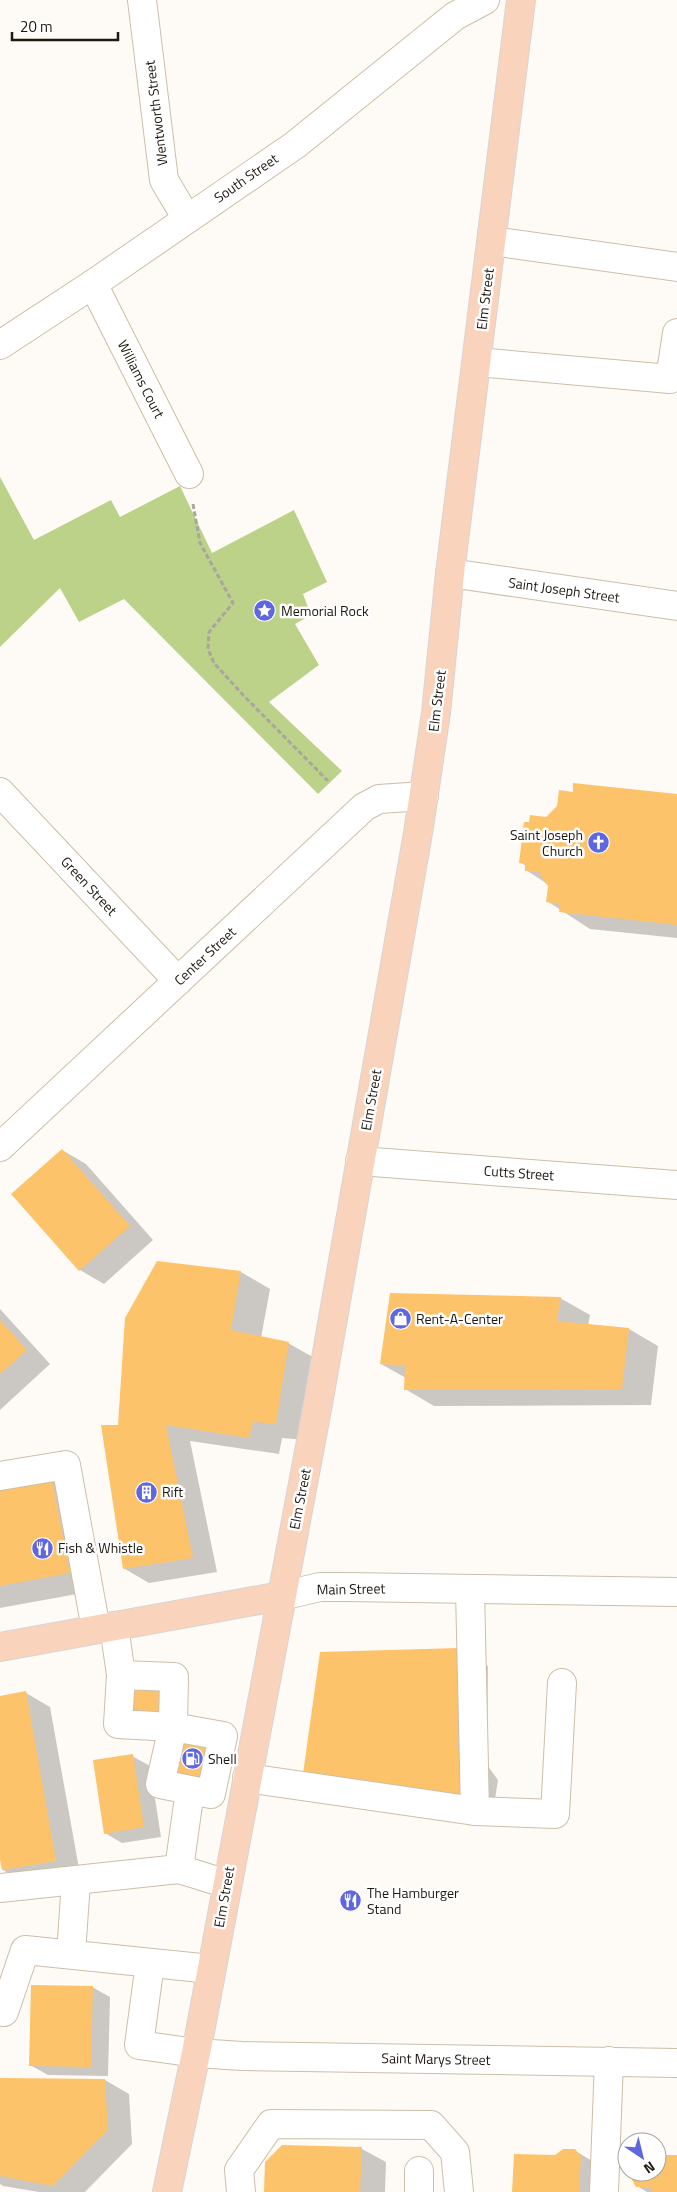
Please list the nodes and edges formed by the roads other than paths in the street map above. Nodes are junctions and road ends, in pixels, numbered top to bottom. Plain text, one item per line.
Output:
1 (142, 0) edge
2 (485, 0) edge
3 (521, 0) edge
4 (187, 219) junction
5 (492, 241) junction
6 (677, 267) edge
7 (93, 284) junction
8 (677, 333) edge
9 (0, 345) edge
10 (477, 362) junction
11 (189, 474) road end
12 (450, 574) junction
13 (677, 606) edge
14 (0, 792) edge
15 (424, 796) junction
16 (178, 981) junction
17 (0, 1147) edge
18 (360, 1161) junction
19 (677, 1185) edge
20 (0, 1476) edge
21 (470, 1589) junction
22 (677, 1592) edge
23 (281, 1596) junction
24 (105, 1628) junction
25 (0, 1647) edge
26 (121, 1675) junction
27 (562, 1683) dead end
28 (173, 1727) junction
29 (223, 1736) junction
30 (254, 1744) junction
31 (245, 1789) junction
32 (201, 1792) junction
33 (475, 1811) junction
34 (179, 1869) junction
35 (76, 1881) junction
36 (227, 1884) junction
37 (0, 1888) edge
38 (71, 1954) junction
39 (150, 1963) junction
40 (211, 1969) junction
41 (4, 2012) dead end
42 (196, 2053) junction
43 (609, 2061) junction
44 (677, 2063) edge
45 (167, 2192) edge
46 (241, 2192) edge
47 (459, 2192) edge
48 (604, 2192) edge

1 - 4 street, Wentworth Street
2 - 4 street, South Street
3 - 5 main road, Elm Street
4 - 7 street, South Street
5 - 6 street
5 - 10 main road, Elm Street
7 - 9 street, South Street
7 - 11 street, Williams Court
8 - 10 street
10 - 12 main road, Elm Street
12 - 13 street, Saint Joseph Street
12 - 15 main road, Elm Street
14 - 16 street, Green Street
15 - 16 street, Center Street
15 - 18 main road, Elm Street
16 - 17 street, Center Street
18 - 19 street, Cutts Street
18 - 23 main road, Elm Street
20 - 24 street
21 - 22 street, Main Street
21 - 23 street, Main Street
21 - 33 street
23 - 24 main road, Main Street
23 - 30 main road, Elm Street
24 - 25 main road, Main Street
24 - 26 street
26 - 28 street
26 - 28 street
27 - 33 street
28 - 29 street
28 - 32 street
29 - 30 street
29 - 32 street
30 - 31 main road, Elm Street
31 - 32 street
31 - 33 street
31 - 36 main road, Elm Street
32 - 34 street
34 - 35 street
34 - 36 street
35 - 37 street
35 - 38 street
36 - 40 main road, Elm Street
38 - 39 street
38 - 41 street
39 - 40 street
39 - 42 street, Saint Marys Street
40 - 42 main road, Elm Street
42 - 43 street, Saint Marys Street
42 - 45 main road, Elm Street
43 - 44 street, Saint Marys Street
43 - 48 street
46 - 47 street

